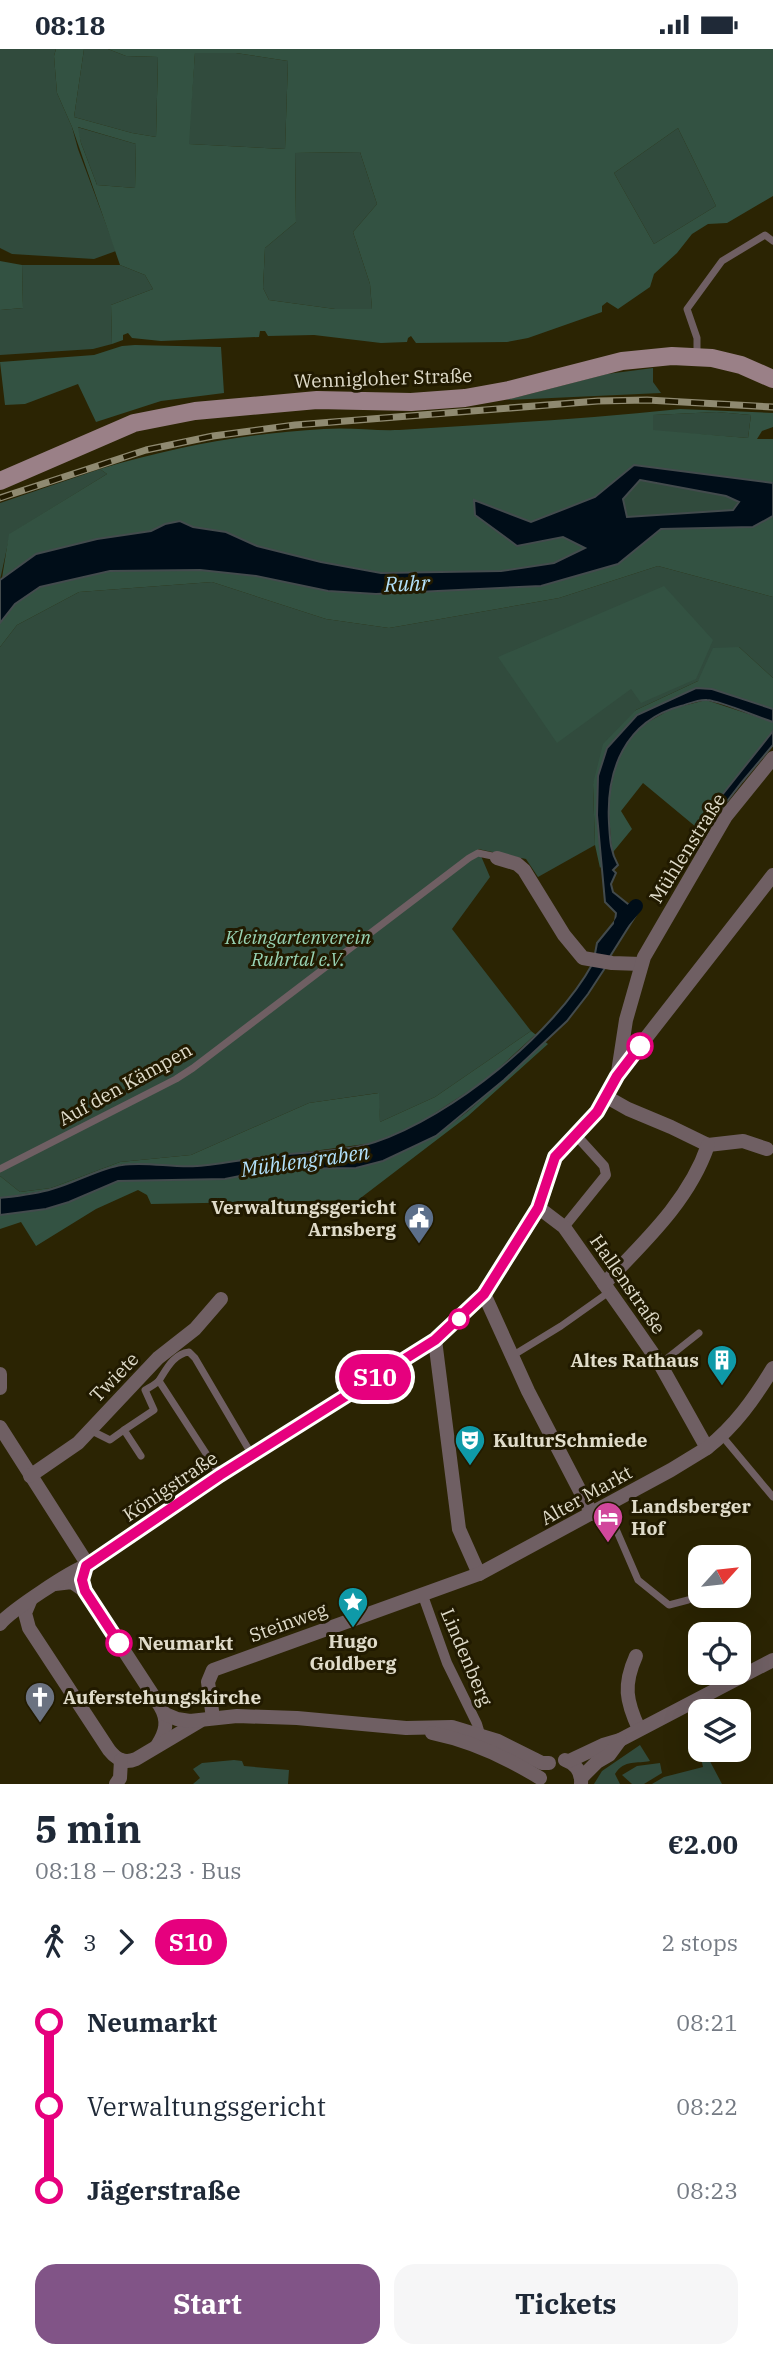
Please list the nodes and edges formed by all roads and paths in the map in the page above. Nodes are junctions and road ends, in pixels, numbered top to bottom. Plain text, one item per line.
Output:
1 (773, 241) edge
2 (697, 356) junction
3 (773, 379) edge
4 (0, 481) edge
5 (773, 758) edge
6 (498, 857) joint
7 (773, 875) edge
8 (641, 964) junction
9 (617, 1076) junction
10 (605, 1096) junction
11 (575, 1134) junction
12 (708, 1145) junction
13 (768, 1149) dead end
14 (0, 1169) edge
15 (538, 1208) junction
16 (564, 1227) junction
17 (607, 1287) junction
18 (484, 1294) junction
19 (221, 1299) dead end
20 (699, 1333) dead end
21 (435, 1340) junction
22 (512, 1356) junction
23 (660, 1364) junction
24 (773, 1368) edge
25 (0, 1374) edge
26 (159, 1381) junction
27 (0, 1388) edge
28 (0, 1427) edge
29 (90, 1430) junction
30 (124, 1430) junction
31 (722, 1436) junction
32 (707, 1448) junction
33 (141, 1455) dead end
34 (252, 1455) junction
35 (220, 1475) junction
36 (30, 1476) junction
37 (773, 1497) edge
38 (606, 1506) junction
39 (592, 1514) junction
40 (87, 1565) junction
41 (480, 1574) junction
42 (54, 1585) junction
43 (85, 1591) junction
44 (422, 1593) junction
45 (688, 1600) dead end
46 (30, 1601) junction
47 (0, 1625) edge
48 (29, 1628) junction
49 (636, 1656) dead end
50 (773, 1660) edge
51 (164, 1714) junction
52 (207, 1719) junction
53 (406, 1728) junction
54 (639, 1729) junction
55 (480, 1734) junction
56 (620, 1740) junction
57 (157, 1747) junction
58 (121, 1761) junction
59 (569, 1761) junction
60 (549, 1763) junction
61 (541, 1781) edge
62 (581, 1781) edge
63 (116, 1784) edge

1 - 2 lane
2 - 3 main road, Wennigloher Straße
2 - 4 main road, Wennigloher Straße
5 - 8 street, Mühlenstraße
6 - 8 street
6 - 14 lane, Auf den Kämpen
7 - 9 street
8 - 9 street, Mühlenstraße
9 - 10 street, Königstraße
10 - 11 street, Königstraße
10 - 12 street
11 - 15 street, Königstraße
11 - 16 street, Hallenstraße
12 - 13 street
12 - 17 street
15 - 16 street, Hallenstraße
15 - 18 street, Königstraße
16 - 17 street, Hallenstraße
17 - 22 lane
17 - 23 street, Hallenstraße
18 - 21 street, Königstraße
18 - 22 street
19 - 29 street, Twiete
20 - 23 lane, Hallenstraße
21 - 34 street, Königstraße
21 - 41 street
22 - 39 street
23 - 32 street, Hallenstraße
24 - 31 street, Alter Markt
25 - 27 street
26 - 30 lane
26 - 34 lane
26 - 35 lane
28 - 36 street
29 - 30 lane
29 - 36 street, Twiete
30 - 33 lane
31 - 32 street, Alter Markt
31 - 37 lane
32 - 38 street, Alter Markt
34 - 35 street, Königstraße
35 - 40 street, Königstraße
36 - 40 street
38 - 39 street, Alter Markt
38 - 45 lane
39 - 41 street, Alter Markt
40 - 42 street, Königstraße
40 - 43 street
41 - 44 street, Alter Markt
42 - 43 street
42 - 46 street, Königstraße
43 - 51 street
44 - 52 street, Steinweg
44 - 55 street, Lindenberg
46 - 47 street, Königstraße
46 - 48 street
47 - 48 street
48 - 58 street
49 - 54 street
50 - 54 street
51 - 52 street
51 - 57 street
52 - 53 street
52 - 57 street
53 - 55 street
53 - 61 street
54 - 56 street
55 - 60 street
56 - 59 street
56 - 62 street
57 - 58 street
58 - 63 street
59 - 60 street
59 - 62 street
60 - 61 street

